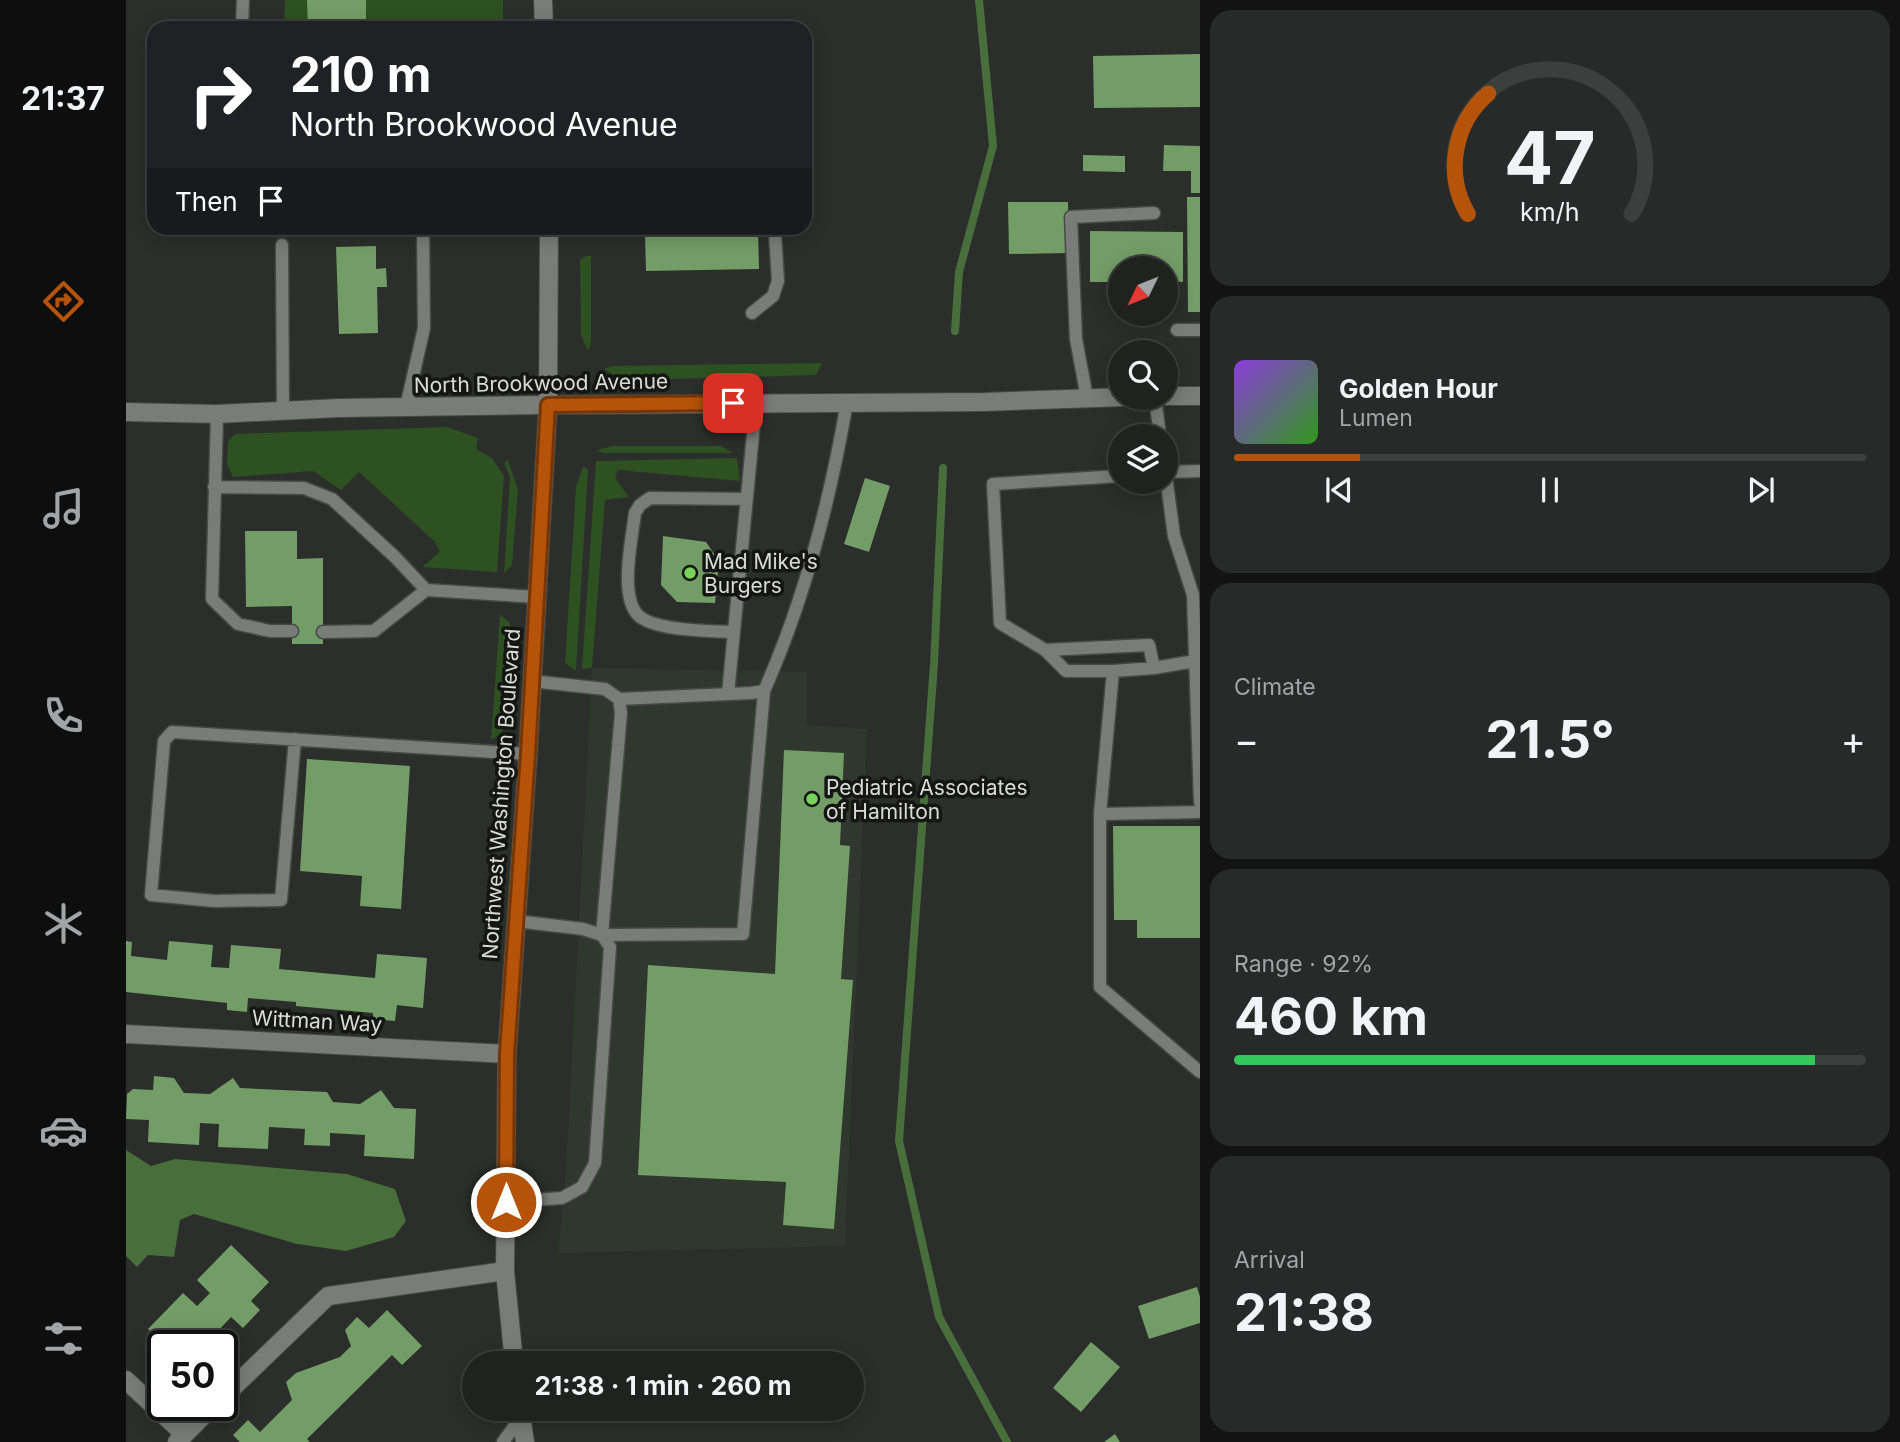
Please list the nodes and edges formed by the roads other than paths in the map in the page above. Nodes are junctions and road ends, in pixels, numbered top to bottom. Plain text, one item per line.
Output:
1 (243, 0) edge
2 (543, 0) edge
3 (242, 21) edge
4 (544, 21) edge
5 (1154, 213) dead end
6 (423, 235) edge
7 (549, 235) edge
8 (775, 235) edge
9 (282, 245) dead end
10 (752, 313) dead end
11 (1177, 330) dead end
12 (1200, 330) edge
13 (1178, 396) edge
14 (1200, 396) edge
15 (1108, 397) edge
16 (1087, 398) junction
17 (847, 402) junction
18 (756, 403) junction
19 (548, 405) junction
20 (406, 407) junction
21 (282, 411) junction
22 (126, 412) edge
23 (217, 414) junction
24 (1200, 471) edge
25 (1178, 473) edge
26 (1108, 476) edge
27 (214, 487) junction
28 (1169, 494) edge
29 (747, 499) junction
30 (426, 590) junction
31 (536, 597) junction
32 (292, 631) dead end
33 (323, 632) dead end
34 (734, 632) junction
35 (1045, 650) junction
36 (1195, 661) junction
37 (1154, 668) junction
38 (1114, 671) junction
39 (531, 681) junction
40 (764, 691) junction
41 (728, 694) junction
42 (619, 699) junction
43 (295, 739) junction
44 (528, 754) junction
45 (1200, 802) edge
46 (1200, 812) edge
47 (1100, 814) junction
48 (516, 921) junction
49 (601, 935) junction
50 (126, 1034) edge
51 (507, 1054) junction
52 (1200, 1072) edge
53 (506, 1202) junction
54 (505, 1271) junction
55 (513, 1351) edge
56 (126, 1380) edge
57 (238, 1383) edge
58 (198, 1421) edge
59 (516, 1421) edge
60 (522, 1421) edge
61 (181, 1438) edge
62 (503, 1442) edge
63 (525, 1442) edge

1 - 3 lane
2 - 4 street
5 - 16 lane
6 - 20 lane
7 - 19 street, Northwest Washington Boulevard
8 - 10 lane
9 - 21 lane
11 - 12 lane
13 - 14 street
15 - 16 street, North Brookwood Avenue
16 - 17 street, North Brookwood Avenue
17 - 18 street, North Brookwood Avenue
17 - 40 lane
18 - 19 street, North Brookwood Avenue
18 - 29 lane
19 - 20 street, North Brookwood Avenue
19 - 31 street, Northwest Washington Boulevard
20 - 21 street, North Brookwood Avenue
21 - 23 street, North Brookwood Avenue
22 - 23 street, North Brookwood Avenue
23 - 27 lane
24 - 25 lane
26 - 35 lane
27 - 30 lane
27 - 32 lane
28 - 36 lane
29 - 34 lane
29 - 34 lane
30 - 31 lane
30 - 33 lane
31 - 39 street, Northwest Washington Boulevard
34 - 41 lane
35 - 37 lane
35 - 38 lane
36 - 37 lane
36 - 45 lane
37 - 38 lane
38 - 47 lane
39 - 42 lane
39 - 44 street, Northwest Washington Boulevard
40 - 41 lane
40 - 49 lane
41 - 42 lane
42 - 49 lane
43 - 43 lane
43 - 44 lane
44 - 48 street, Northwest Washington Boulevard
46 - 47 lane
47 - 52 lane
48 - 49 lane
48 - 51 street, Northwest Washington Boulevard
49 - 53 lane
50 - 51 street, Wittman Way
51 - 53 street, Northwest Washington Boulevard
53 - 54 street, Northwest Washington Boulevard
54 - 55 street, Northwest Washington Boulevard
54 - 57 street
56 - 61 street
58 - 61 street
59 - 62 lane
60 - 63 street

